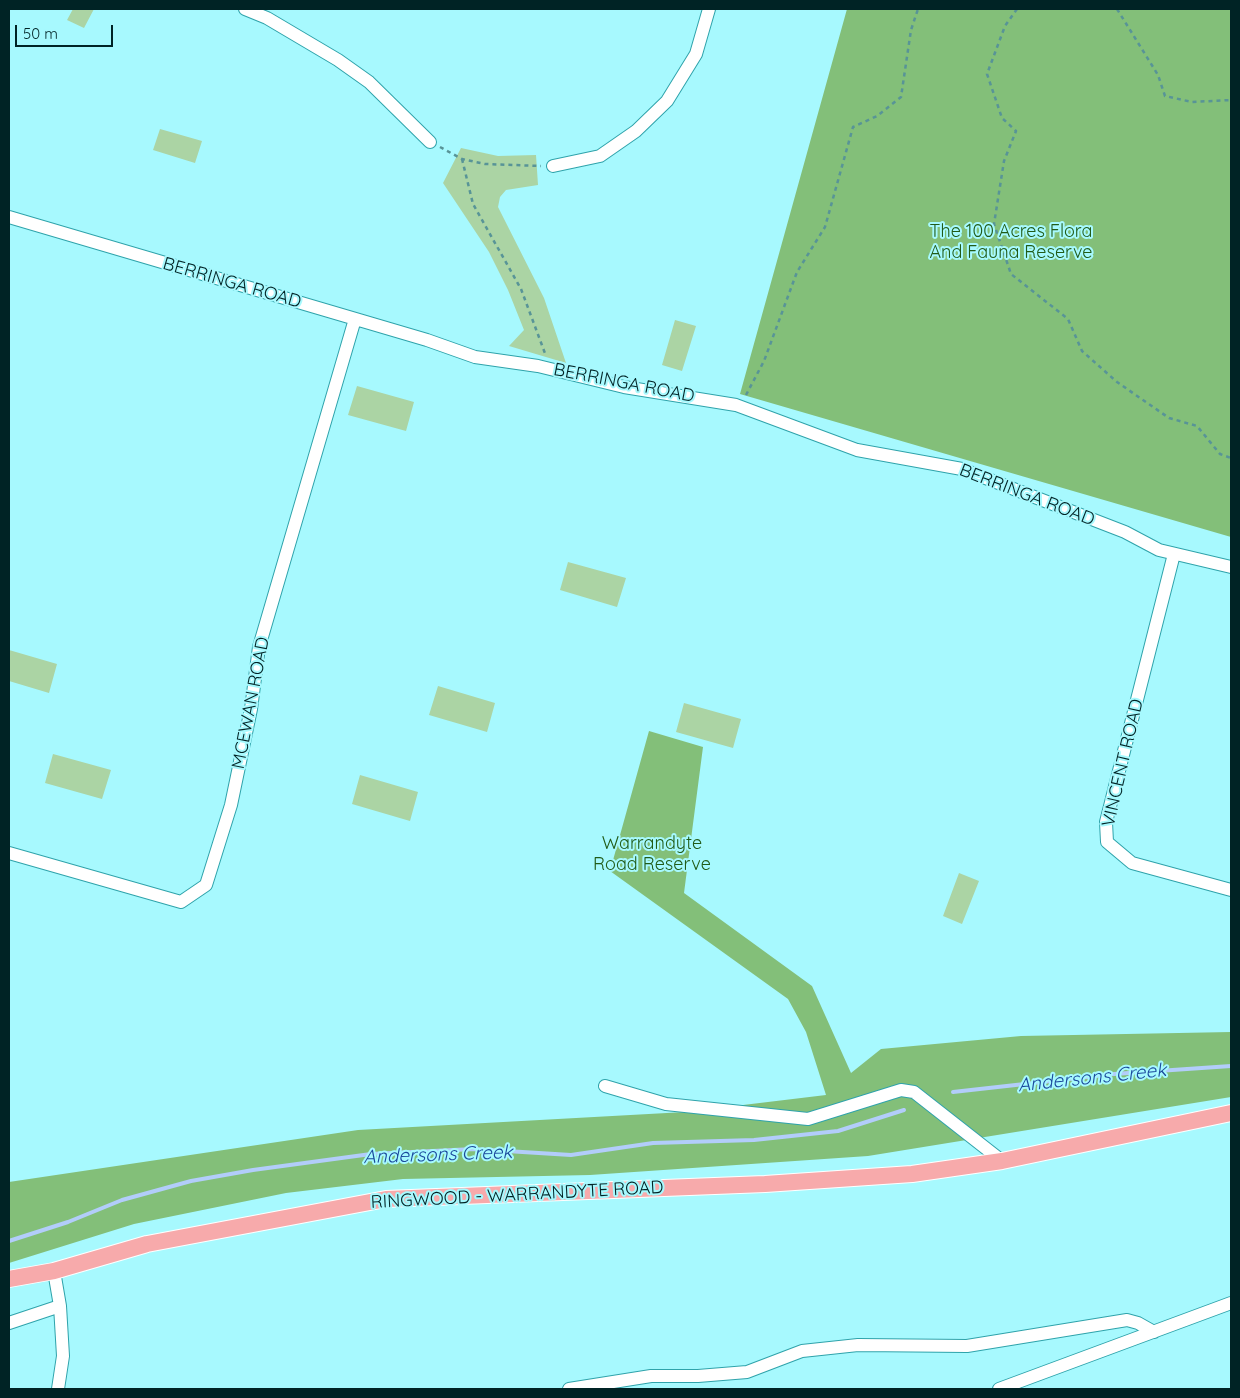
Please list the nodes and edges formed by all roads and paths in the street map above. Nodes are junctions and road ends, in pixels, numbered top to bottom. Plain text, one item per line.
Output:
1 (245, 9) edge
2 (709, 9) edge
3 (918, 9) edge
4 (1017, 9) edge
5 (1118, 9) edge
6 (1231, 100) edge
7 (430, 142) joint
8 (462, 158) junction
9 (553, 166) joint
10 (9, 217) edge
11 (355, 319) junction
12 (551, 369) junction
13 (736, 404) junction
14 (1231, 458) edge
15 (1174, 554) junction
16 (1231, 567) edge
17 (9, 852) edge
18 (1231, 890) edge
19 (604, 1086) dead end
20 (1231, 1113) edge
21 (1002, 1161) junction
22 (54, 1271) junction
23 (9, 1279) edge
24 (1231, 1303) edge
25 (60, 1306) junction
26 (9, 1322) edge
27 (1154, 1332) junction
28 (58, 1389) edge
29 (569, 1389) edge
30 (999, 1389) edge

1 - 7 street
2 - 9 street
3 - 13 path
4 - 14 path
5 - 6 path
7 - 8 path
8 - 9 path
8 - 12 path
10 - 11 street, BERRINGA ROAD
11 - 12 street, BERRINGA ROAD
11 - 17 street, MCEWAN ROAD
12 - 13 street, BERRINGA ROAD
13 - 15 street, BERRINGA ROAD
15 - 16 street, BERRINGA ROAD
15 - 18 street, VINCENT ROAD
19 - 21 street
20 - 21 main road, RINGWOOD - WARRANDYTE ROAD
21 - 22 main road, RINGWOOD - WARRANDYTE ROAD
22 - 23 main road, RINGWOOD - WARRANDYTE ROAD
22 - 25 street
24 - 27 street
25 - 26 street
25 - 28 street
27 - 29 street
27 - 30 street

